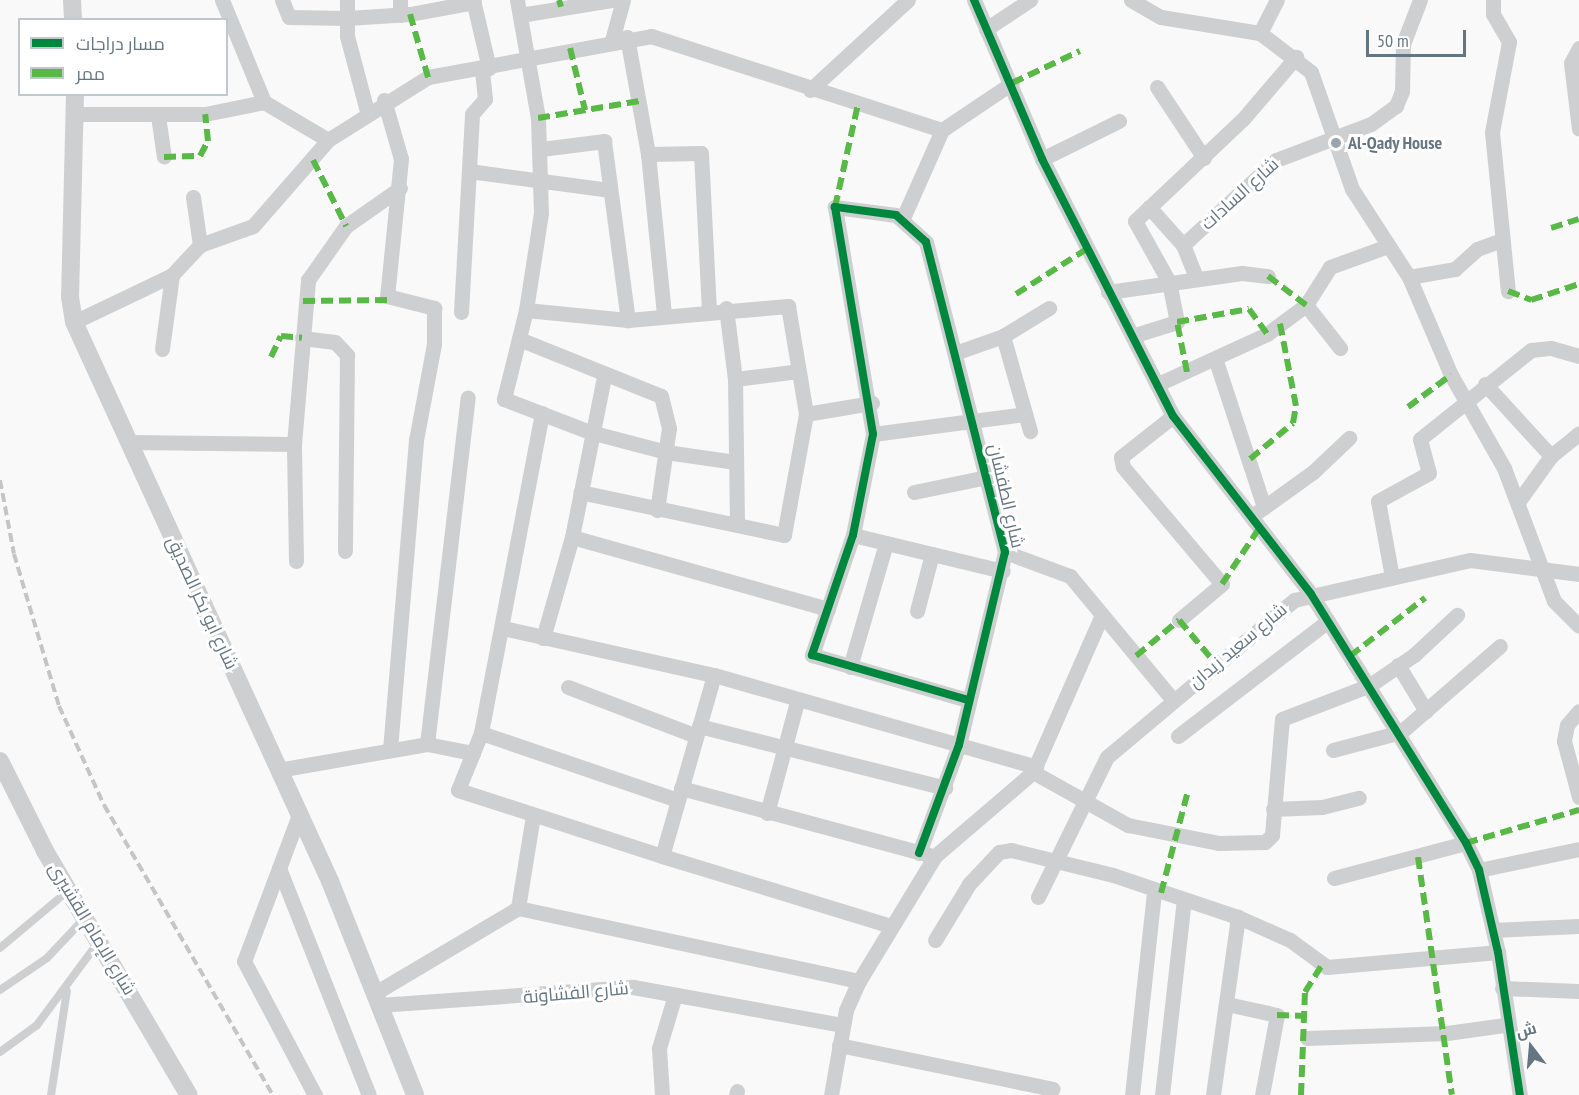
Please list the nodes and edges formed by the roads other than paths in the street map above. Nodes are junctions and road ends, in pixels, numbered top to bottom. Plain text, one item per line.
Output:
1 (72, 0) edge
2 (222, 0) edge
3 (282, 0) edge
4 (347, 0) edge
5 (613, 0) edge
6 (623, 0) edge
7 (908, 0) edge
8 (974, 0) edge
9 (1030, 0) edge
10 (1131, 0) edge
11 (1276, 0) edge
12 (1420, 0) edge
13 (1493, 0) edge
14 (474, 1) edge
15 (400, 8) edge
16 (519, 8) edge
17 (73, 18) edge
18 (347, 18) junction
19 (986, 28) junction
20 (1260, 33) junction
21 (627, 37) junction
22 (612, 40) junction
23 (1579, 48) edge
24 (1296, 57) junction
25 (530, 60) junction
26 (486, 68) junction
27 (1012, 83) junction
28 (1157, 87) dead end
29 (810, 90) junction
30 (75, 96) edge
31 (384, 100) junction
32 (264, 102) junction
33 (367, 111) junction
34 (75, 114) junction
35 (159, 116) junction
36 (1119, 122) dead end
37 (1579, 129) edge
38 (942, 130) junction
39 (1332, 137) junction
40 (328, 140) junction
41 (541, 149) junction
42 (648, 154) junction
43 (164, 157) dead end
44 (1204, 158) junction
45 (1042, 159) junction
46 (469, 171) junction
47 (542, 180) junction
48 (400, 188) junction
49 (609, 190) junction
50 (194, 197) dead end
51 (1149, 207) junction
52 (903, 218) junction
53 (1502, 240) junction
54 (200, 245) junction
55 (1183, 245) junction
56 (1388, 246) junction
57 (172, 275) junction
58 (1268, 276) dead end
59 (1409, 277) junction
60 (1196, 278) junction
61 (1169, 282) junction
62 (1508, 291) dead end
63 (1108, 292) junction
64 (1306, 305) junction
65 (726, 308) junction
66 (1049, 308) dead end
67 (709, 309) junction
68 (526, 310) junction
69 (461, 312) dead end
70 (664, 315) junction
71 (628, 320) junction
72 (74, 322) junction
73 (1002, 336) junction
74 (1132, 336) junction
75 (302, 338) junction
76 (519, 339) junction
77 (1340, 348) dead end
78 (162, 349) dead end
79 (955, 352) junction
80 (1579, 356) edge
81 (1216, 361) junction
82 (799, 371) junction
83 (604, 377) junction
84 (735, 379) junction
85 (1158, 384) junction
86 (1485, 384) junction
87 (468, 397) dead end
88 (1465, 400) junction
89 (872, 403) junction
90 (542, 413) junction
91 (806, 414) junction
92 (1025, 414) junction
93 (1173, 416) junction
94 (973, 423) junction
95 (1030, 431) dead end
96 (590, 432) junction
97 (1579, 433) edge
98 (873, 434) junction
99 (1349, 438) dead end
100 (128, 442) junction
101 (294, 444) junction
102 (666, 452) junction
103 (1551, 456) junction
104 (735, 462) junction
105 (987, 477) junction
106 (580, 492) junction
107 (914, 492) dead end
108 (1518, 502) junction
109 (1264, 507) junction
110 (657, 510) junction
111 (1249, 518) junction
112 (737, 525) junction
113 (853, 535) junction
114 (572, 537) junction
115 (886, 543) junction
116 (345, 551) dead end
117 (1005, 552) junction
118 (932, 554) junction
119 (296, 561) dead end
120 (1003, 571) junction
121 (1542, 571) junction
122 (1579, 574) edge
123 (1392, 576) junction
124 (1311, 594) junction
125 (828, 609) junction
126 (917, 611) dead end
127 (1457, 615) dead end
128 (1101, 617) junction
129 (1179, 620) dead end
130 (1328, 621) junction
131 (1579, 626) edge
132 (503, 628) junction
133 (543, 638) junction
134 (1500, 646) dead end
135 (1398, 665) junction
136 (850, 667) junction
137 (714, 675) junction
138 (1370, 685) junction
139 (568, 687) dead end
140 (968, 700) junction
141 (1173, 700) junction
142 (797, 702) junction
143 (1426, 711) junction
144 (1579, 711) edge
145 (698, 731) junction
146 (1401, 732) junction
147 (481, 733) junction
148 (1178, 736) dead end
149 (427, 744) junction
150 (959, 745) junction
151 (784, 748) junction
152 (390, 749) junction
153 (1333, 750) dead end
154 (473, 753) junction
155 (1, 766) edge
156 (1035, 769) junction
157 (278, 770) junction
158 (945, 788) junction
159 (679, 794) junction
160 (1579, 797) edge
161 (1084, 798) junction
162 (1359, 798) dead end
163 (1273, 809) junction
164 (767, 813) junction
165 (299, 815) junction
166 (533, 815) junction
167 (1466, 843) junction
168 (1579, 849) edge
169 (927, 854) junction
170 (662, 856) junction
171 (1053, 862) junction
172 (279, 868) junction
173 (1479, 870) junction
174 (1334, 878) dead end
175 (69, 890) junction
176 (1154, 892) junction
177 (1038, 897) dead end
178 (1184, 899) junction
179 (518, 908) junction
180 (86, 917) junction
181 (1238, 917) junction
182 (891, 926) junction
183 (1579, 926) edge
184 (1493, 930) junction
185 (100, 940) junction
186 (935, 940) dead end
187 (0, 948) edge
188 (1498, 952) junction
189 (859, 981) junction
190 (1502, 988) junction
191 (0, 990) edge
192 (68, 991) junction
193 (1579, 991) edge
194 (675, 995) junction
195 (377, 999) junction
196 (1227, 1004) junction
197 (843, 1025) junction
198 (1505, 1025) junction
199 (1307, 1038) dead end
200 (839, 1045) junction
201 (0, 1052) edge
202 (1053, 1089) dead end
203 (1218, 1094) edge
204 (51, 1095) edge
205 (189, 1095) edge
206 (315, 1095) edge
207 (369, 1095) edge
208 (415, 1095) edge
209 (662, 1095) edge
210 (831, 1095) edge
211 (1132, 1095) edge
212 (1162, 1095) edge
213 (1262, 1095) edge
214 (1520, 1095) edge

1 - 17 street
2 - 32 street
3 - 18 street
4 - 18 street
5 - 16 street
6 - 22 street
7 - 29 street
8 - 19 street
9 - 19 street
10 - 20 street
11 - 20 street
12 - 39 street, شارع السادات
13 - 53 street
14 - 15 street
14 - 26 street
15 - 18 street
16 - 25 street
18 - 33 street
19 - 27 street
20 - 24 street
21 - 22 street
21 - 29 street
21 - 42 street
22 - 25 street
23 - 37 street
24 - 39 street
24 - 44 street
25 - 26 street
25 - 41 street
26 - 31 street
26 - 46 street
27 - 38 street
27 - 45 street
28 - 44 street
29 - 38 street
30 - 34 street, شارع ابو بكر الصديق
31 - 33 street
31 - 48 street
32 - 35 street
32 - 40 street
33 - 40 street
34 - 35 street
34 - 72 street, شارع ابو بكر الصديق
35 - 43 street
36 - 45 street
38 - 52 street
39 - 55 street, شارع السادات
39 - 56 street
40 - 54 street
41 - 47 street
41 - 49 street
42 - 67 street
42 - 70 street
44 - 51 street
45 - 63 street
46 - 47 street
46 - 69 street
47 - 49 street
47 - 68 street
48 - 75 street
48 - 152 street
49 - 71 street
50 - 54 street
51 - 55 street
51 - 61 street
52 - 79 street, شارع الطفشان
52 - 89 street
53 - 59 street
53 - 62 street
54 - 57 street
55 - 60 street
56 - 59 street
56 - 64 street
57 - 72 street
57 - 78 street
58 - 60 street
59 - 88 street
60 - 61 street
61 - 63 street
61 - 74 street
63 - 74 street
64 - 77 street
64 - 81 street
65 - 67 street
65 - 82 street
65 - 84 street
66 - 73 street
67 - 70 street
68 - 71 street
68 - 76 street
70 - 71 street
72 - 100 street, شارع ابو بكر الصديق
73 - 79 street
73 - 92 street
74 - 85 street
75 - 101 street
75 - 116 street
76 - 83 street
76 - 90 street
79 - 94 street, شارع الطفشان
80 - 86 street
81 - 85 street
81 - 109 street
82 - 84 street
82 - 91 street
83 - 96 street
83 - 102 street
84 - 104 street
85 - 93 street
86 - 88 street
86 - 103 street
87 - 149 street
88 - 108 street
88 - 123 street
89 - 91 street
89 - 98 street
90 - 96 street
90 - 132 street
91 - 112 street
92 - 94 street
92 - 95 street
93 - 111 street
93 - 129 street
94 - 98 street
94 - 105 street, شارع الطفشان
96 - 102 street
96 - 106 street
97 - 103 street
98 - 113 street
99 - 109 street
100 - 101 street
100 - 157 street, شارع ابو بكر الصديق
101 - 119 street
102 - 104 street
102 - 110 street
103 - 108 street
104 - 112 street
105 - 107 street
105 - 117 street, شارع الطفشان
106 - 110 street
106 - 114 street
108 - 121 street
109 - 111 street
110 - 112 street
111 - 124 street
113 - 115 street
113 - 125 street
114 - 125 street
114 - 133 street
115 - 118 street
115 - 136 street
117 - 120 street, شارع الطفشان
117 - 128 street
118 - 120 street
118 - 126 street
120 - 140 street, شارع الطفشان
121 - 122 street, شارع سعيد زيدان
121 - 123 street, شارع سعيد زيدان
121 - 131 street
123 - 124 street, شارع سعيد زيدان
124 - 130 street
124 - 141 street, شارع سعيد زيدان
125 - 136 street
127 - 135 street
128 - 141 street
128 - 156 street
130 - 138 street
130 - 148 street
132 - 133 street
132 - 147 street
133 - 137 street
134 - 143 street
135 - 138 street
135 - 143 street
136 - 140 street
137 - 142 street
137 - 145 street
138 - 146 street
138 - 163 street
139 - 145 street
140 - 150 street, شارع الطفشان
141 - 161 street, شارع سعيد زيدان
142 - 150 street
142 - 151 street
143 - 146 street
144 - 160 street
145 - 151 street
145 - 159 street
146 - 153 street
146 - 167 street
147 - 154 street
147 - 159 street
149 - 152 street
149 - 154 street
150 - 156 street
150 - 158 street, شارع الطفشان
151 - 158 street
151 - 164 street
152 - 157 street
154 - 166 street
155 - 175 street, شارع الإمام القشيرى
156 - 161 street
156 - 169 street
157 - 165 street, شارع ابو بكر الصديق
158 - 169 street, شارع الطفشان
159 - 164 street
159 - 170 street
161 - 163 street
161 - 171 street, شارع سعيد زيدان
162 - 163 street
164 - 169 street
165 - 172 street
165 - 195 street, شارع ابو بكر الصديق
166 - 170 street
166 - 179 street
167 - 173 street
167 - 174 street
168 - 173 street
169 - 182 street
170 - 182 street
171 - 176 street
171 - 177 street, شارع سعيد زيدان
171 - 186 street
172 - 206 street
172 - 207 street
173 - 184 street
175 - 180 street, شارع الإمام القشيرى
175 - 187 lane
176 - 178 street
176 - 211 street
178 - 181 street
178 - 212 street
179 - 189 street
179 - 195 street
180 - 185 street, شارع الإمام القشيرى
180 - 191 lane
181 - 188 street
181 - 196 street
182 - 189 street
183 - 184 street
184 - 188 street
185 - 192 lane
185 - 205 street, شارع الإمام القشيرى
188 - 190 street
189 - 197 street
190 - 193 street
190 - 198 street
192 - 201 lane
192 - 204 lane
194 - 195 street, شارع الفشاونة
194 - 197 street, شارع الفشاونة
194 - 209 street
195 - 208 street, شارع ابو بكر الصديق
196 - 203 street
196 - 213 street
197 - 200 street
198 - 199 street
198 - 214 street
200 - 202 street
200 - 210 street

